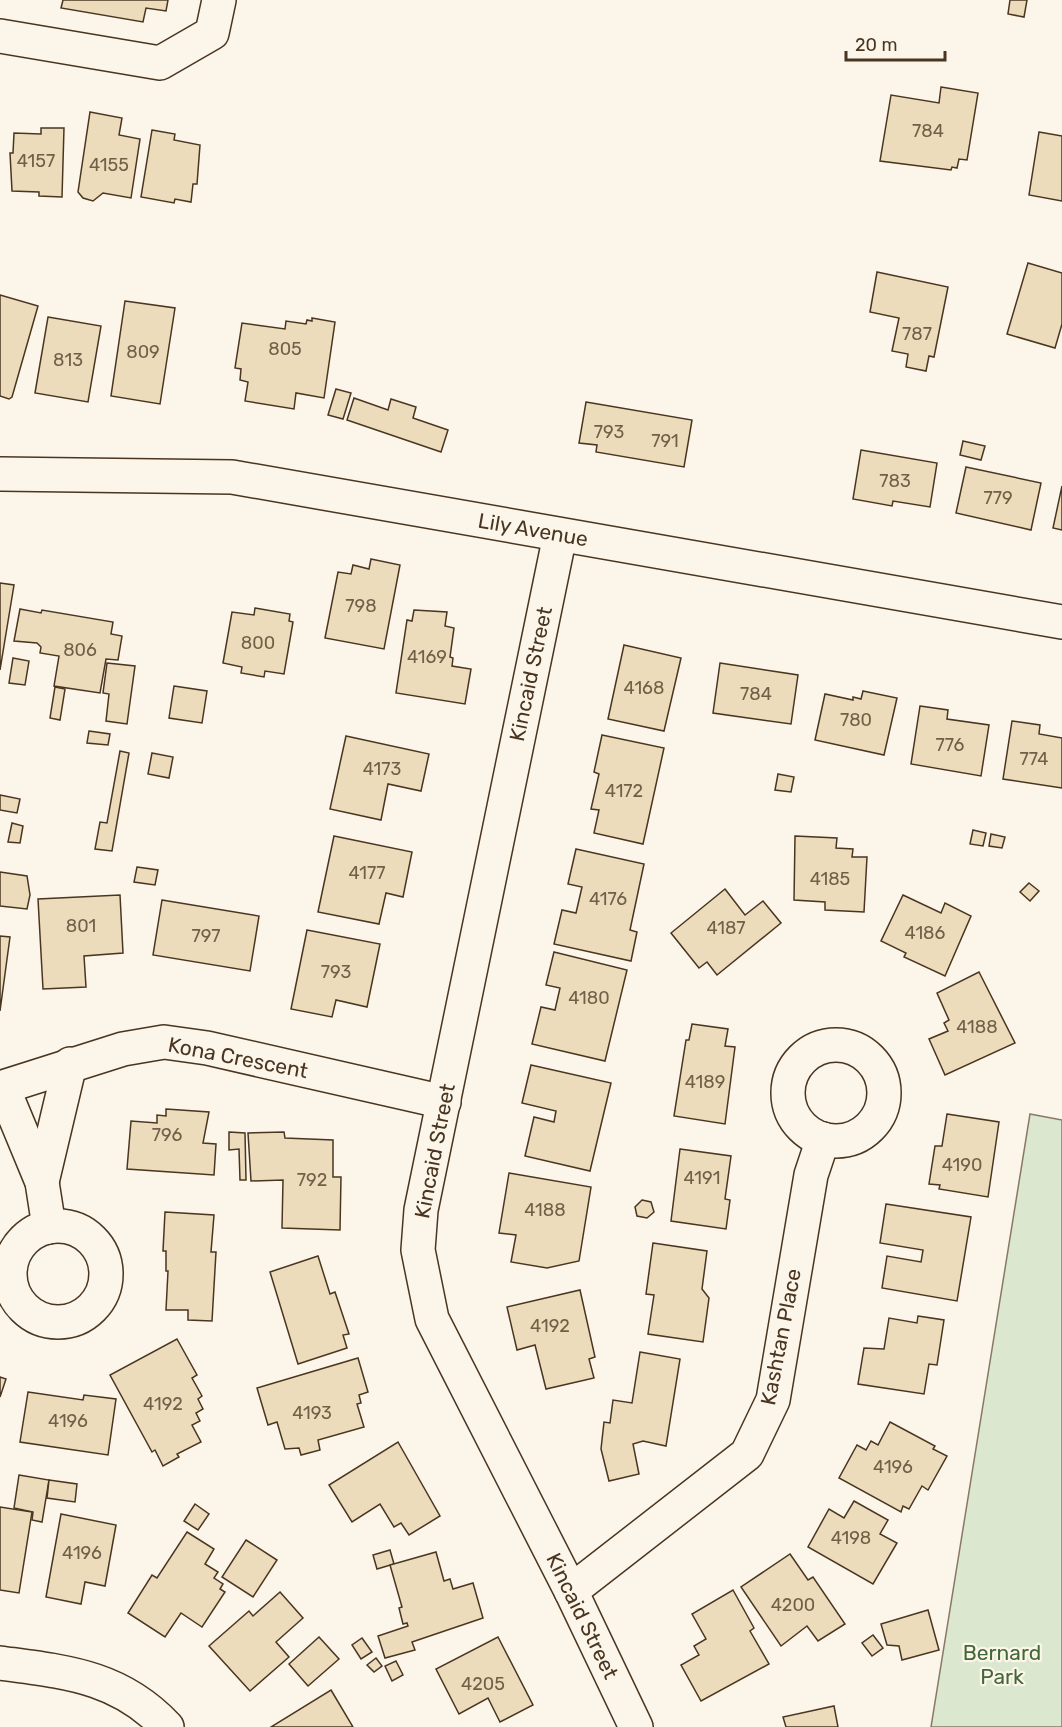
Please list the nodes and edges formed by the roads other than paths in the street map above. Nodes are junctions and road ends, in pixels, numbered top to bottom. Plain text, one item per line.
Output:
1 (219, 0) edge
2 (0, 36) edge
3 (0, 474) edge
4 (560, 535) junction
5 (1062, 622) edge
6 (70, 1064) junction
7 (2, 1088) edge
8 (444, 1102) junction
9 (823, 1139) dead end
10 (42, 1182) junction
11 (49, 1227) dead end
12 (571, 1591) junction
13 (0, 1663) edge
14 (166, 1727) edge
15 (636, 1727) edge

1 - 2 street
3 - 4 street, Lily Avenue
4 - 5 street, Lily Avenue
4 - 8 street, Kincaid Street
6 - 7 street, Kona Crescent
6 - 8 street, Kona Crescent
6 - 10 street
7 - 10 street
8 - 12 street, Kincaid Street
9 - 12 street, Kashtan Place
10 - 11 street
12 - 15 street, Kincaid Street
13 - 14 street

